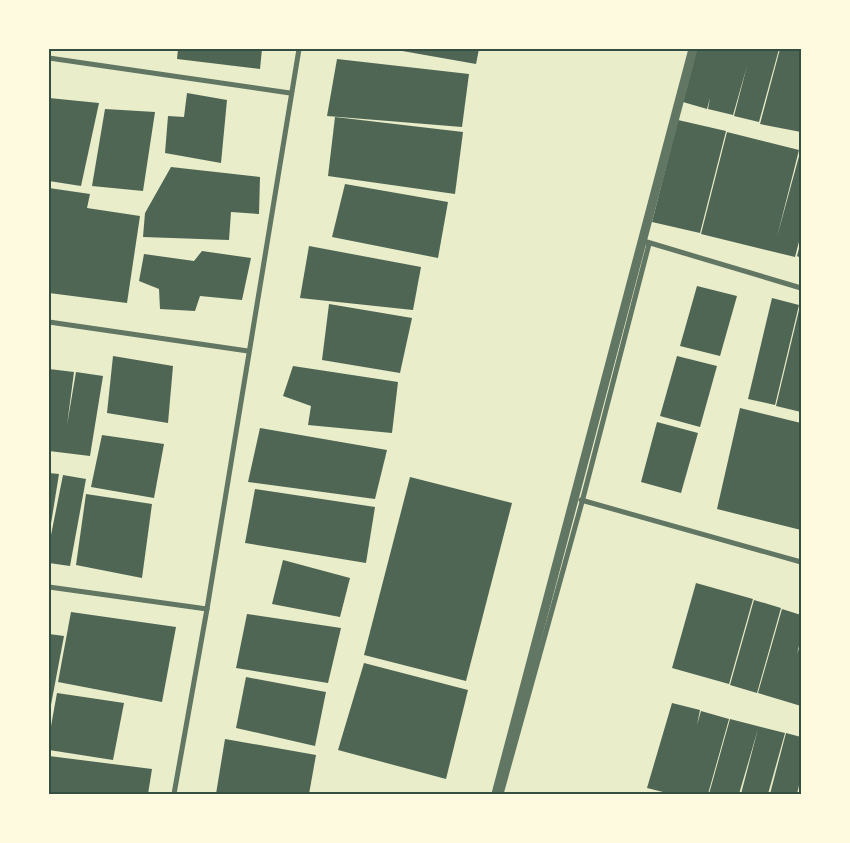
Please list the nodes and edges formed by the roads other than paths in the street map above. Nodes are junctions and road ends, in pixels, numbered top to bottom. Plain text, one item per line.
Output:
1 (299, 49) edge
2 (693, 49) edge
3 (49, 58) edge
4 (290, 93) junction
5 (647, 241) junction
6 (801, 288) edge
7 (49, 322) edge
8 (248, 351) junction
9 (574, 492) junction
10 (582, 502) junction
11 (801, 562) edge
12 (49, 587) edge
13 (207, 609) junction
14 (174, 794) edge
15 (496, 794) edge
16 (501, 794) edge

1 - 4 street
2 - 5 street
3 - 4 street
4 - 8 street
5 - 6 street
5 - 9 street
5 - 10 street
7 - 8 street
8 - 13 street
9 - 10 street
9 - 15 street
10 - 11 street
10 - 16 street
12 - 13 street
13 - 14 street

